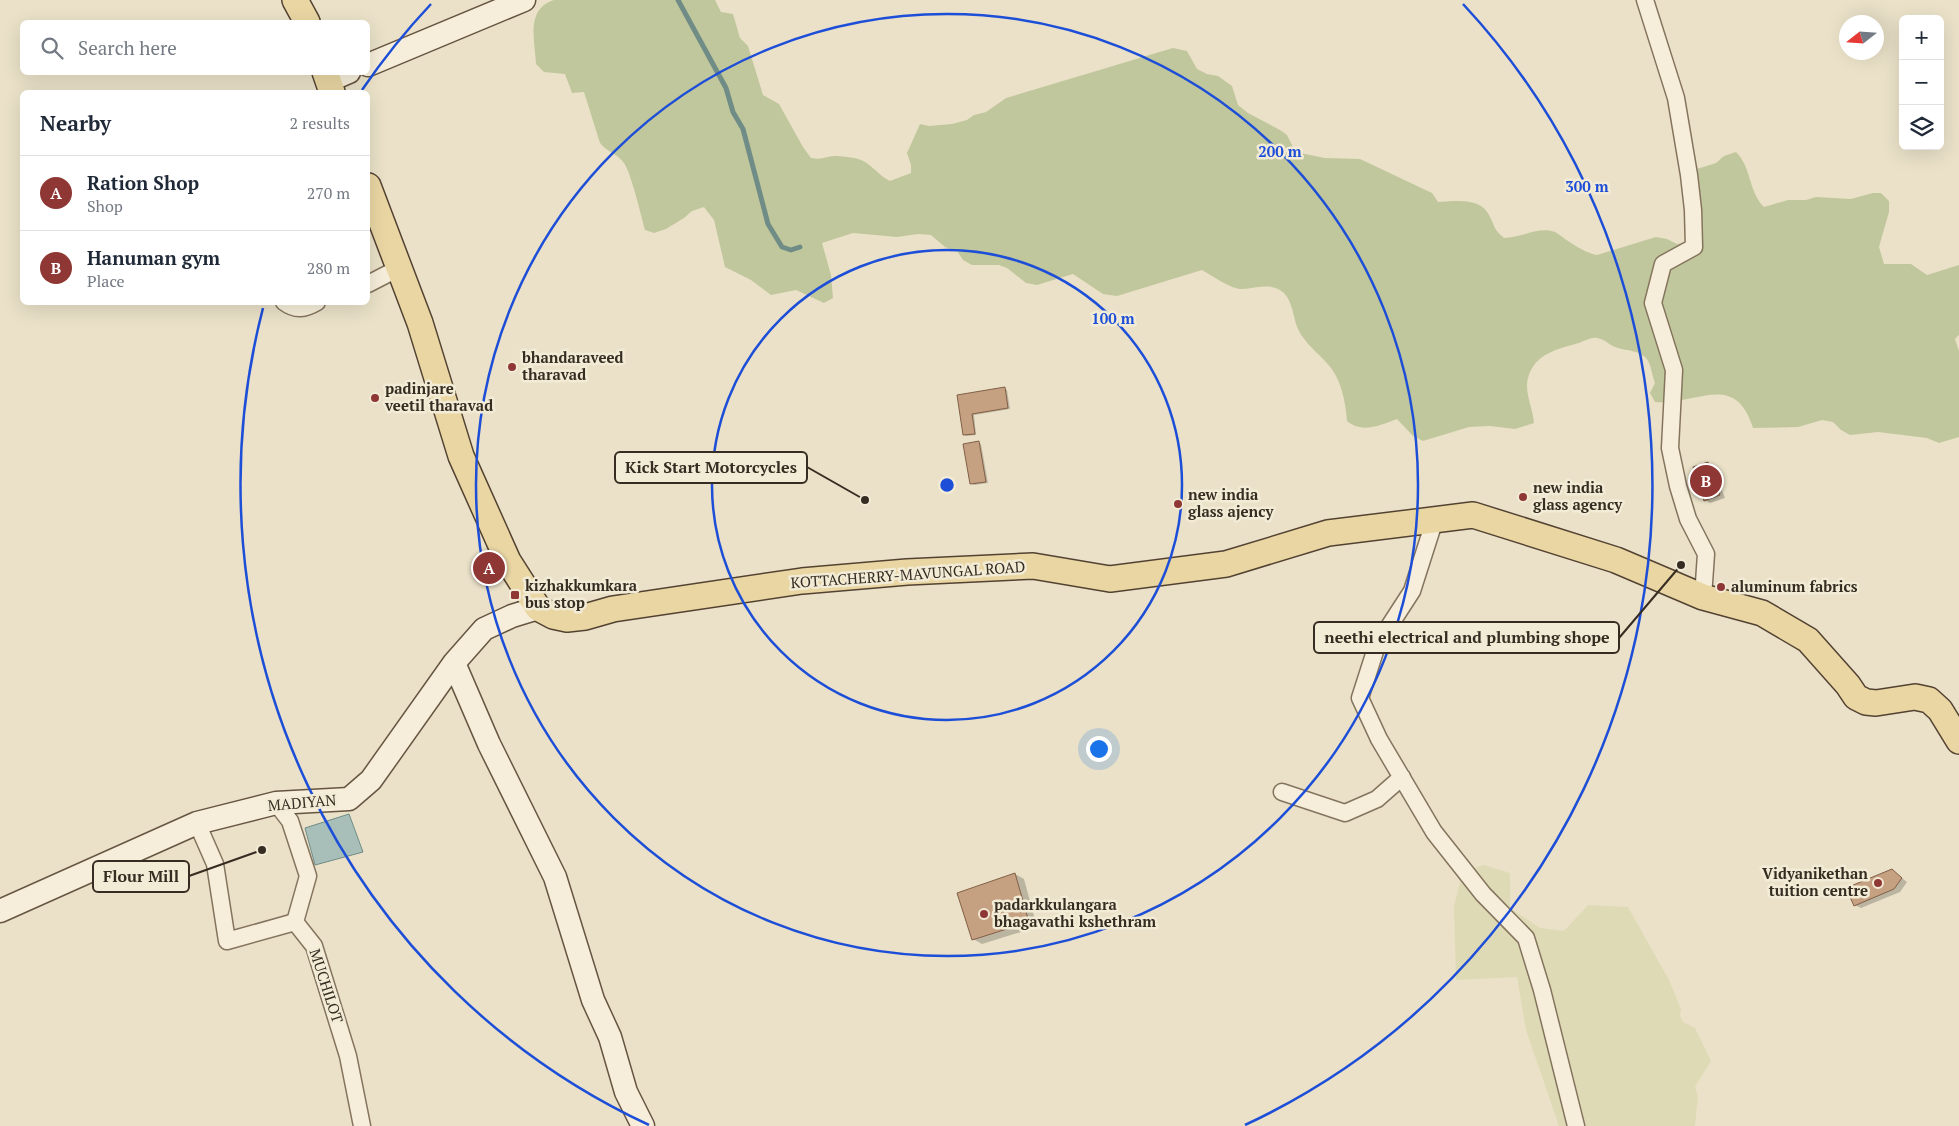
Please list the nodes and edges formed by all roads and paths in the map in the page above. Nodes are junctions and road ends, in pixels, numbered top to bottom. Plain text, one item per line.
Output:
1 (295, 0) edge
2 (524, 0) edge
3 (1645, 0) edge
4 (306, 20) edge
5 (370, 64) edge
6 (370, 191) edge
7 (399, 268) junction
8 (370, 283) edge
9 (288, 305) edge
10 (311, 305) edge
11 (1435, 519) junction
12 (1703, 597) junction
13 (538, 608) junction
14 (454, 663) junction
15 (1959, 741) edge
16 (1402, 777) junction
17 (1282, 792) dead end
18 (276, 803) junction
19 (197, 823) junction
20 (0, 912) edge
21 (295, 922) junction
22 (362, 1126) edge
23 (643, 1126) edge
24 (1576, 1126) edge

1 - 4 main road
2 - 5 street
3 - 12 street
6 - 7 main road
7 - 8 street
7 - 13 main road
9 - 10 street
11 - 12 main road, KOTTACHERRY-MAVUNGAL ROAD
11 - 13 main road, KOTTACHERRY-MAVUNGAL ROAD
11 - 16 street
12 - 15 main road, KOTTACHERRY-MAVUNGAL ROAD
13 - 14 street, MADIYAN
14 - 18 street, MADIYAN
14 - 23 street
16 - 17 street
16 - 24 street
18 - 19 street, MADIYAN
18 - 21 street
19 - 20 street, MADIYAN
19 - 21 street
21 - 22 street, MUCHILOT

